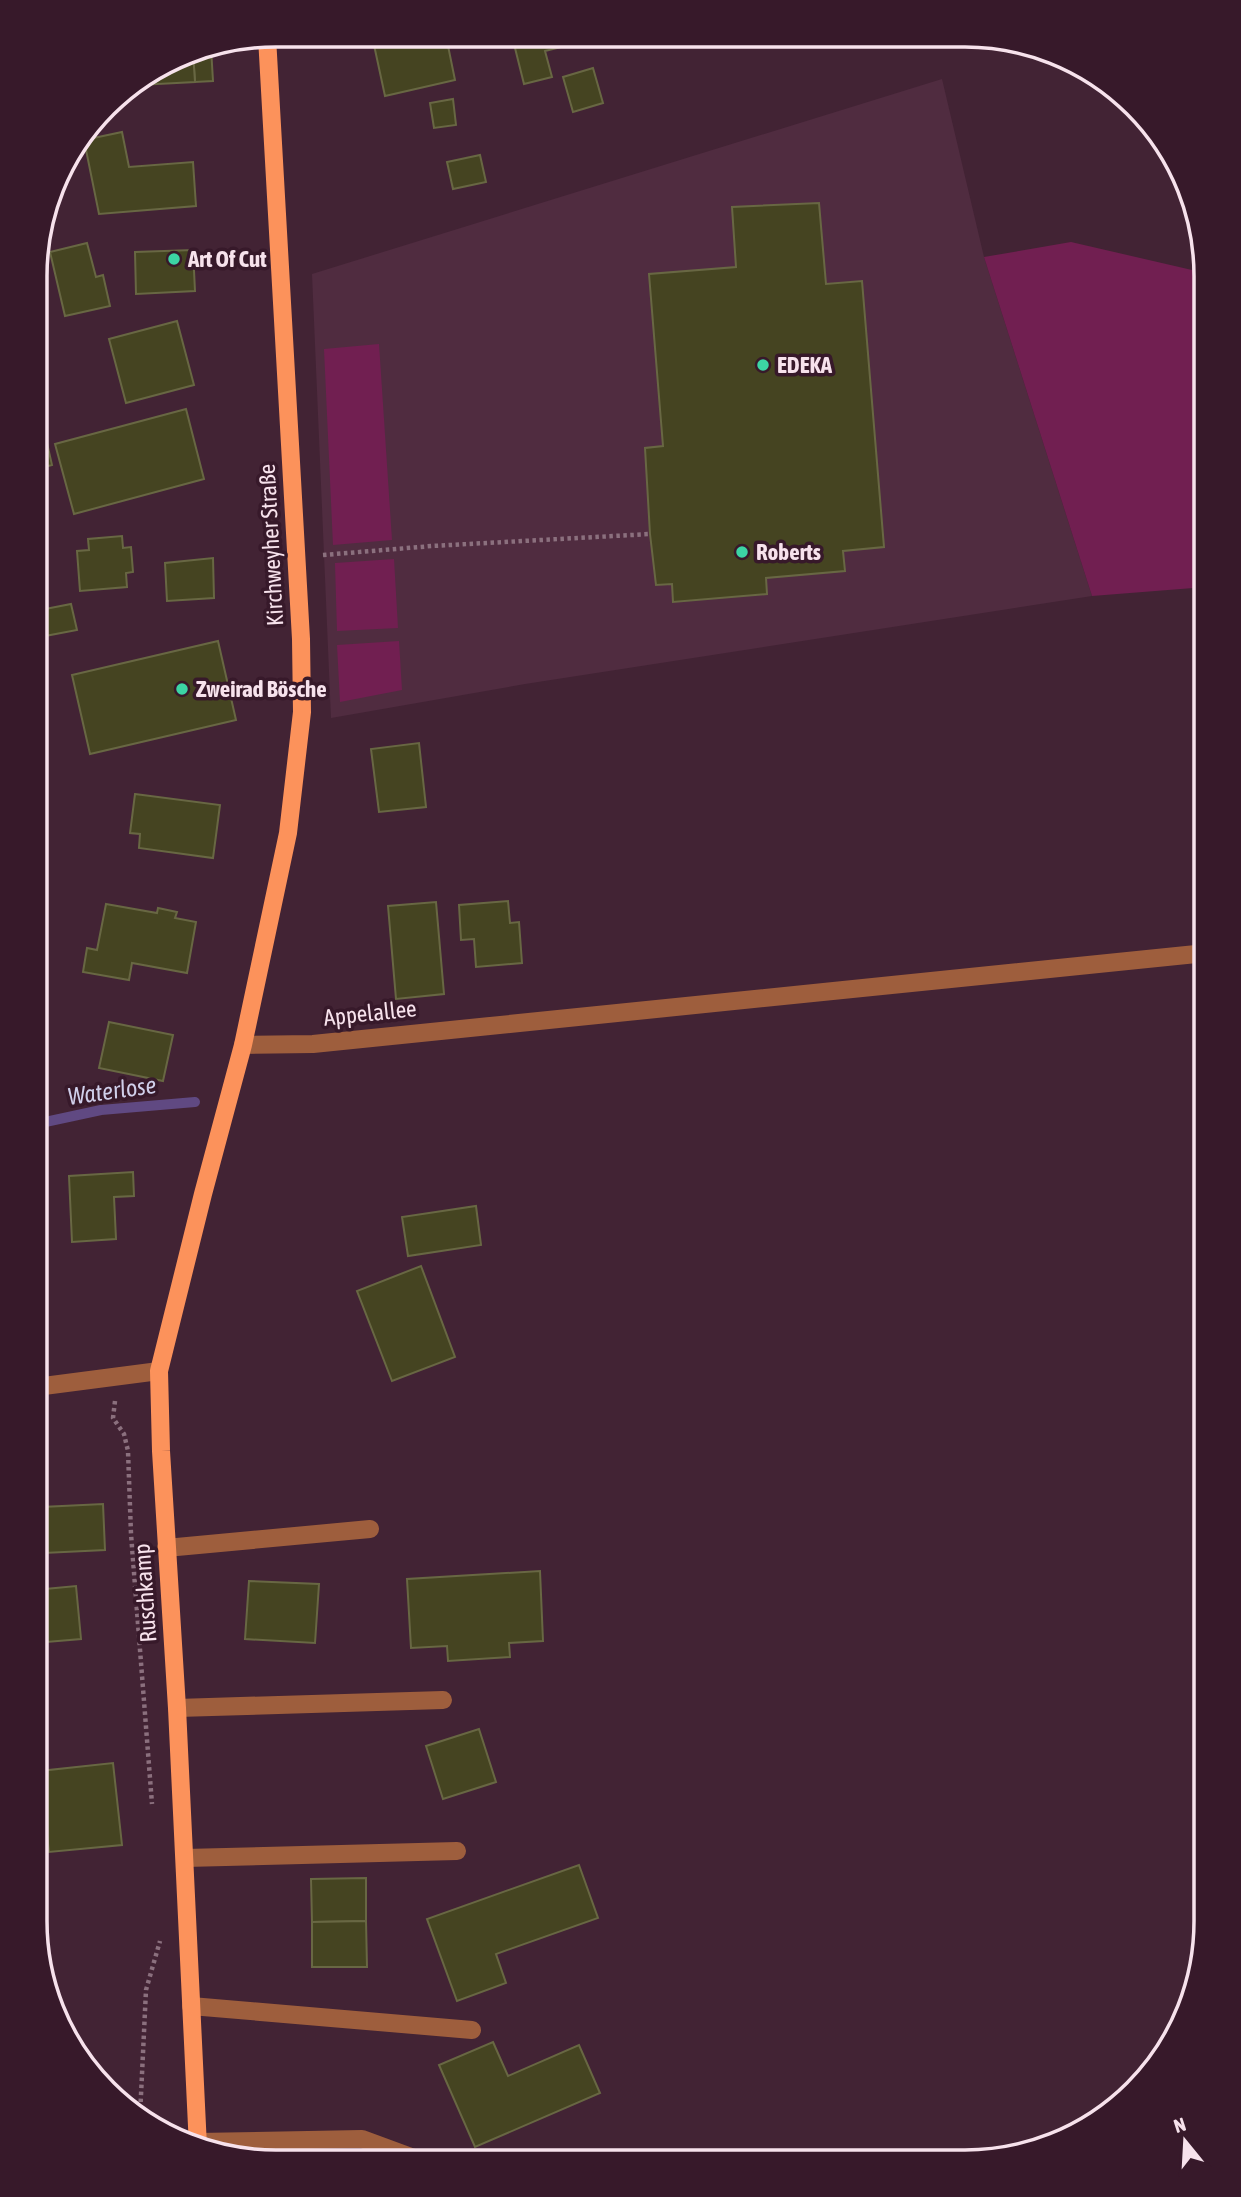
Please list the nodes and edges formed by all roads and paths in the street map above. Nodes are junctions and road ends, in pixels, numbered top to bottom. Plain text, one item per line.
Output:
1 (268, 48) edge
2 (650, 534) dead end
3 (296, 557) junction
4 (1194, 954) edge
5 (243, 1045) junction
6 (159, 1371) junction
7 (118, 1376) junction
8 (47, 1386) edge
9 (370, 1529) dead end
10 (166, 1548) junction
11 (443, 1700) dead end
12 (177, 1708) junction
13 (152, 1805) dead end
14 (457, 1851) dead end
15 (185, 1858) junction
16 (162, 1934) dead end
17 (191, 2006) junction
18 (472, 2030) dead end
19 (141, 2105) edge
20 (197, 2135) edge
21 (227, 2144) edge
22 (392, 2150) edge

1 - 3 main road, Kirchweyher Straße
2 - 3 path
3 - 5 main road, Kirchweyher Straße
4 - 5 street, Appelallee
5 - 6 main road, Ruschkamp
6 - 7 street
6 - 10 main road, Ruschkamp
7 - 8 street
7 - 13 path
9 - 10 street
10 - 12 main road, Ruschkamp
11 - 12 street
12 - 15 main road, Ruschkamp
14 - 15 street
15 - 17 main road, Ruschkamp
16 - 19 path
17 - 18 street
17 - 20 main road, Ruschkamp
21 - 22 street

